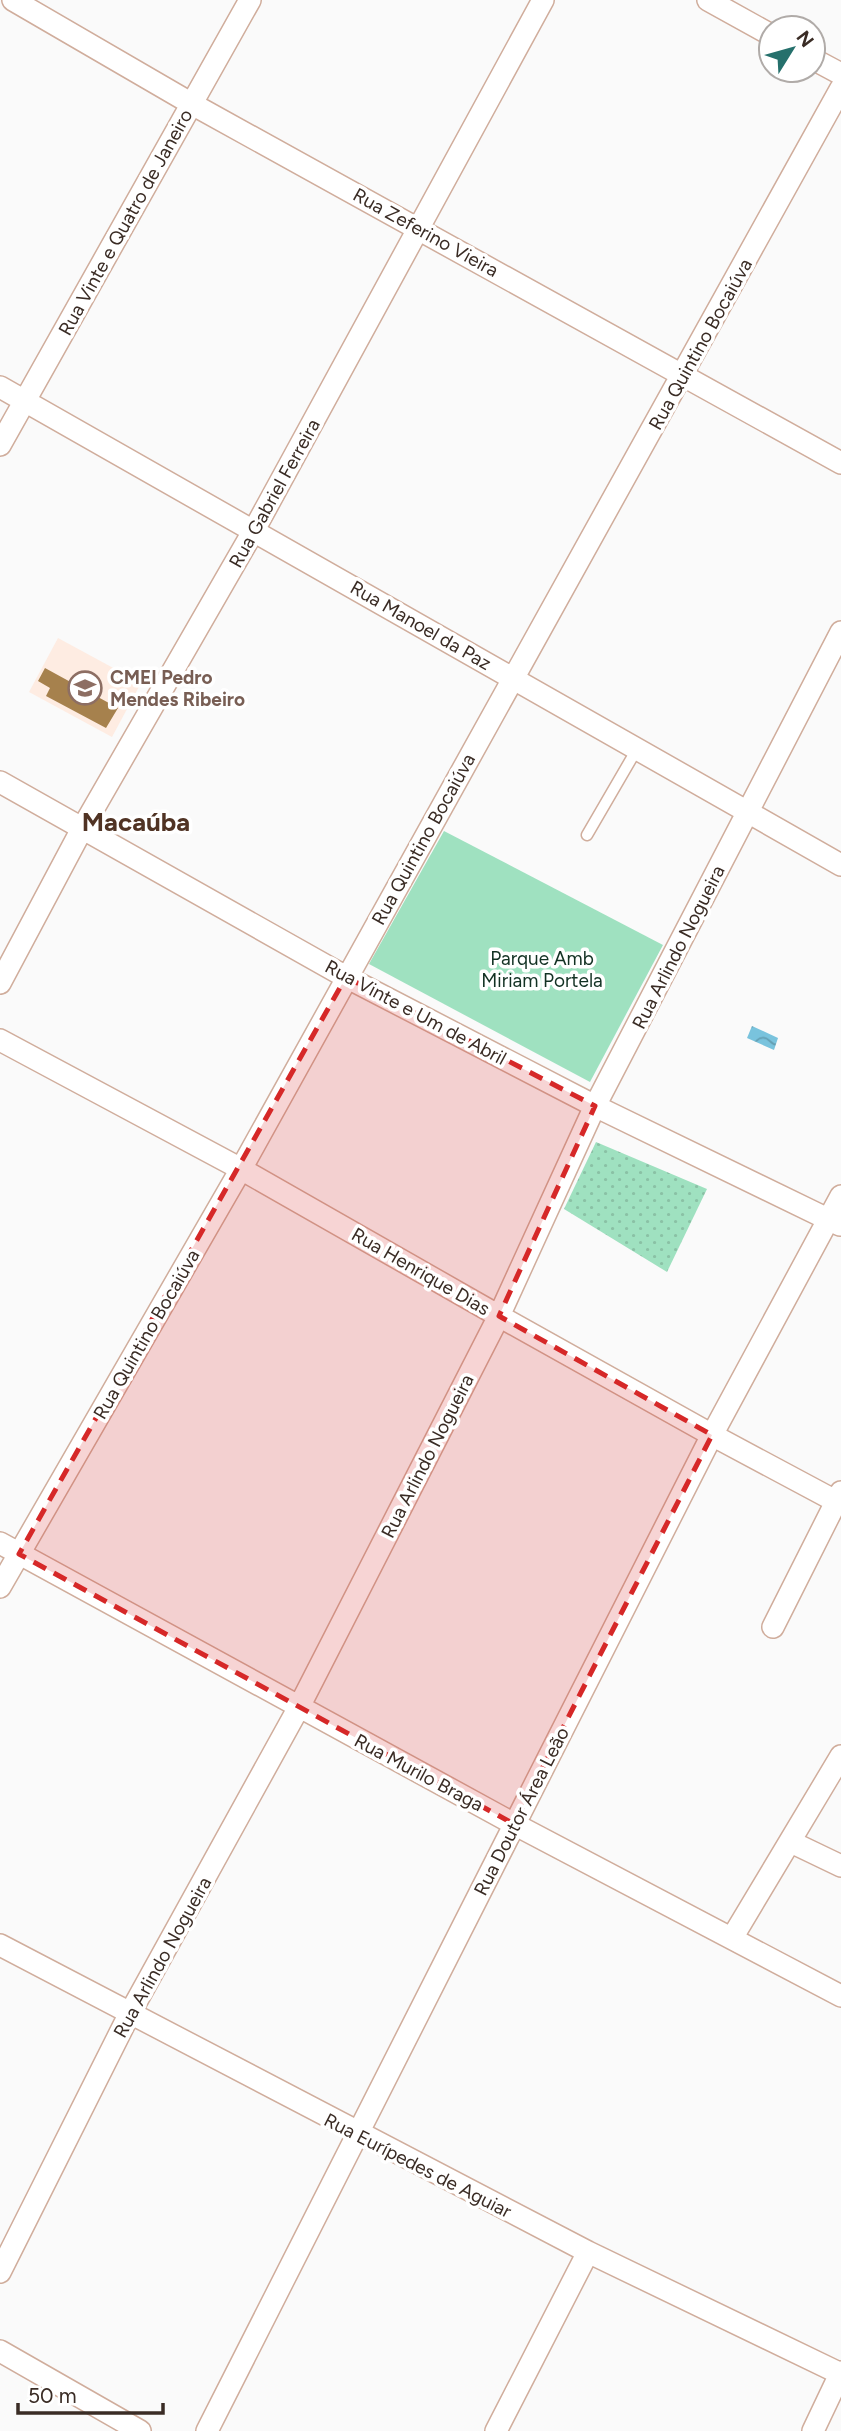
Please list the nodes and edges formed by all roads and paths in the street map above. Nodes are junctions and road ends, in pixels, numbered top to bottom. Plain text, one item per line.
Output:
1 (13, 0) edge
2 (250, 0) edge
3 (543, 0) edge
4 (708, 0) edge
5 (757, 27) edge
6 (841, 88) edge
7 (192, 104) junction
8 (419, 228) junction
9 (683, 374) junction
10 (0, 387) edge
11 (25, 401) junction
12 (0, 444) edge
13 (841, 463) edge
14 (254, 530) junction
15 (841, 632) edge
16 (514, 678) junction
17 (637, 749) junction
18 (0, 782) edge
19 (748, 812) junction
20 (83, 827) junction
21 (587, 835) dead end
22 (841, 865) edge
23 (346, 977) junction
24 (0, 983) edge
25 (0, 1040) edge
26 (595, 1106) junction
27 (241, 1168) junction
28 (841, 1196) edge
29 (835, 1223) edge
30 (499, 1316) junction
31 (712, 1435) junction
32 (839, 1499) edge
33 (0, 1543) edge
34 (19, 1554) junction
35 (0, 1587) edge
36 (773, 1627) dead end
37 (299, 1707) junction
38 (841, 1756) edge
39 (514, 1824) junction
40 (791, 1842) junction
41 (841, 1866) edge
42 (732, 1938) junction
43 (0, 1945) edge
44 (841, 1996) edge
45 (130, 2015) junction
46 (357, 2133) junction
47 (588, 2252) junction
48 (0, 2272) edge
49 (0, 2351) edge
50 (841, 2374) edge
51 (140, 2431) edge
52 (207, 2431) edge
53 (496, 2431) edge
54 (813, 2431) edge

1 - 7 street, Rua Zeferino Vieira
2 - 7 street, Rua Vinte e Quatro de Janeiro
3 - 8 street, Rua Gabriel Ferreira
4 - 5 street
6 - 9 street, Rua Quintino Bocaiúva
7 - 8 street, Rua Zeferino Vieira
7 - 11 street, Rua Vinte e Quatro de Janeiro
8 - 9 street, Rua Zeferino Vieira
8 - 14 street, Rua Gabriel Ferreira
9 - 13 street, Rua Zeferino Vieira
9 - 16 street, Rua Quintino Bocaiúva
10 - 11 street, Rua Manoel da Paz
11 - 12 street, Rua Vinte e Quatro de Janeiro
11 - 14 street, Rua Manoel da Paz
14 - 16 street, Rua Manoel da Paz
14 - 20 street, Rua Gabriel Ferreira
15 - 19 street, Rua Arlindo Nogueira
16 - 17 street, Rua Manoel da Paz
16 - 23 street, Rua Quintino Bocaiúva
17 - 19 street, Rua Manoel da Paz
17 - 21 lane
18 - 20 street, Rua Vinte e Um de Abril
19 - 22 street, Rua Manoel da Paz
19 - 26 street, Rua Arlindo Nogueira
20 - 23 street, Rua Vinte e Um de Abril
20 - 24 street, Rua Gabriel Ferreira
23 - 26 street, Rua Vinte e Um de Abril
23 - 27 street, Rua Quintino Bocaiúva
25 - 27 street, Rua Henrique Dias
26 - 29 street, Rua Vinte e Um de Abril
26 - 30 street, Rua Arlindo Nogueira
27 - 30 street, Rua Henrique Dias
27 - 34 street, Rua Quintino Bocaiúva
28 - 29 street, Rua Doutor Área Leão
29 - 31 street, Rua Doutor Área Leão
30 - 31 street, Rua Henrique Dias
30 - 37 street, Rua Arlindo Nogueira
31 - 32 street, Rua Henrique Dias
31 - 39 street, Rua Doutor Área Leão
32 - 36 street
33 - 34 street, Rua Murilo Braga
34 - 35 street, Rua Quintino Bocaiúva
34 - 37 street, Rua Murilo Braga
37 - 39 street, Rua Murilo Braga
37 - 45 street, Rua Arlindo Nogueira
38 - 40 street
39 - 42 street, Rua Murilo Braga
39 - 46 street, Rua Doutor Área Leão
40 - 41 street
40 - 42 street
42 - 44 street, Rua Murilo Braga
43 - 45 street, Rua Eurípedes de Aguiar
45 - 46 street, Rua Eurípedes de Aguiar
45 - 48 street, Rua Arlindo Nogueira
46 - 47 street, Rua Eurípedes de Aguiar
46 - 52 street, Rua Doutor Área Leão
47 - 50 street, Rua Eurípedes de Aguiar
47 - 53 street
49 - 51 street
50 - 54 street

